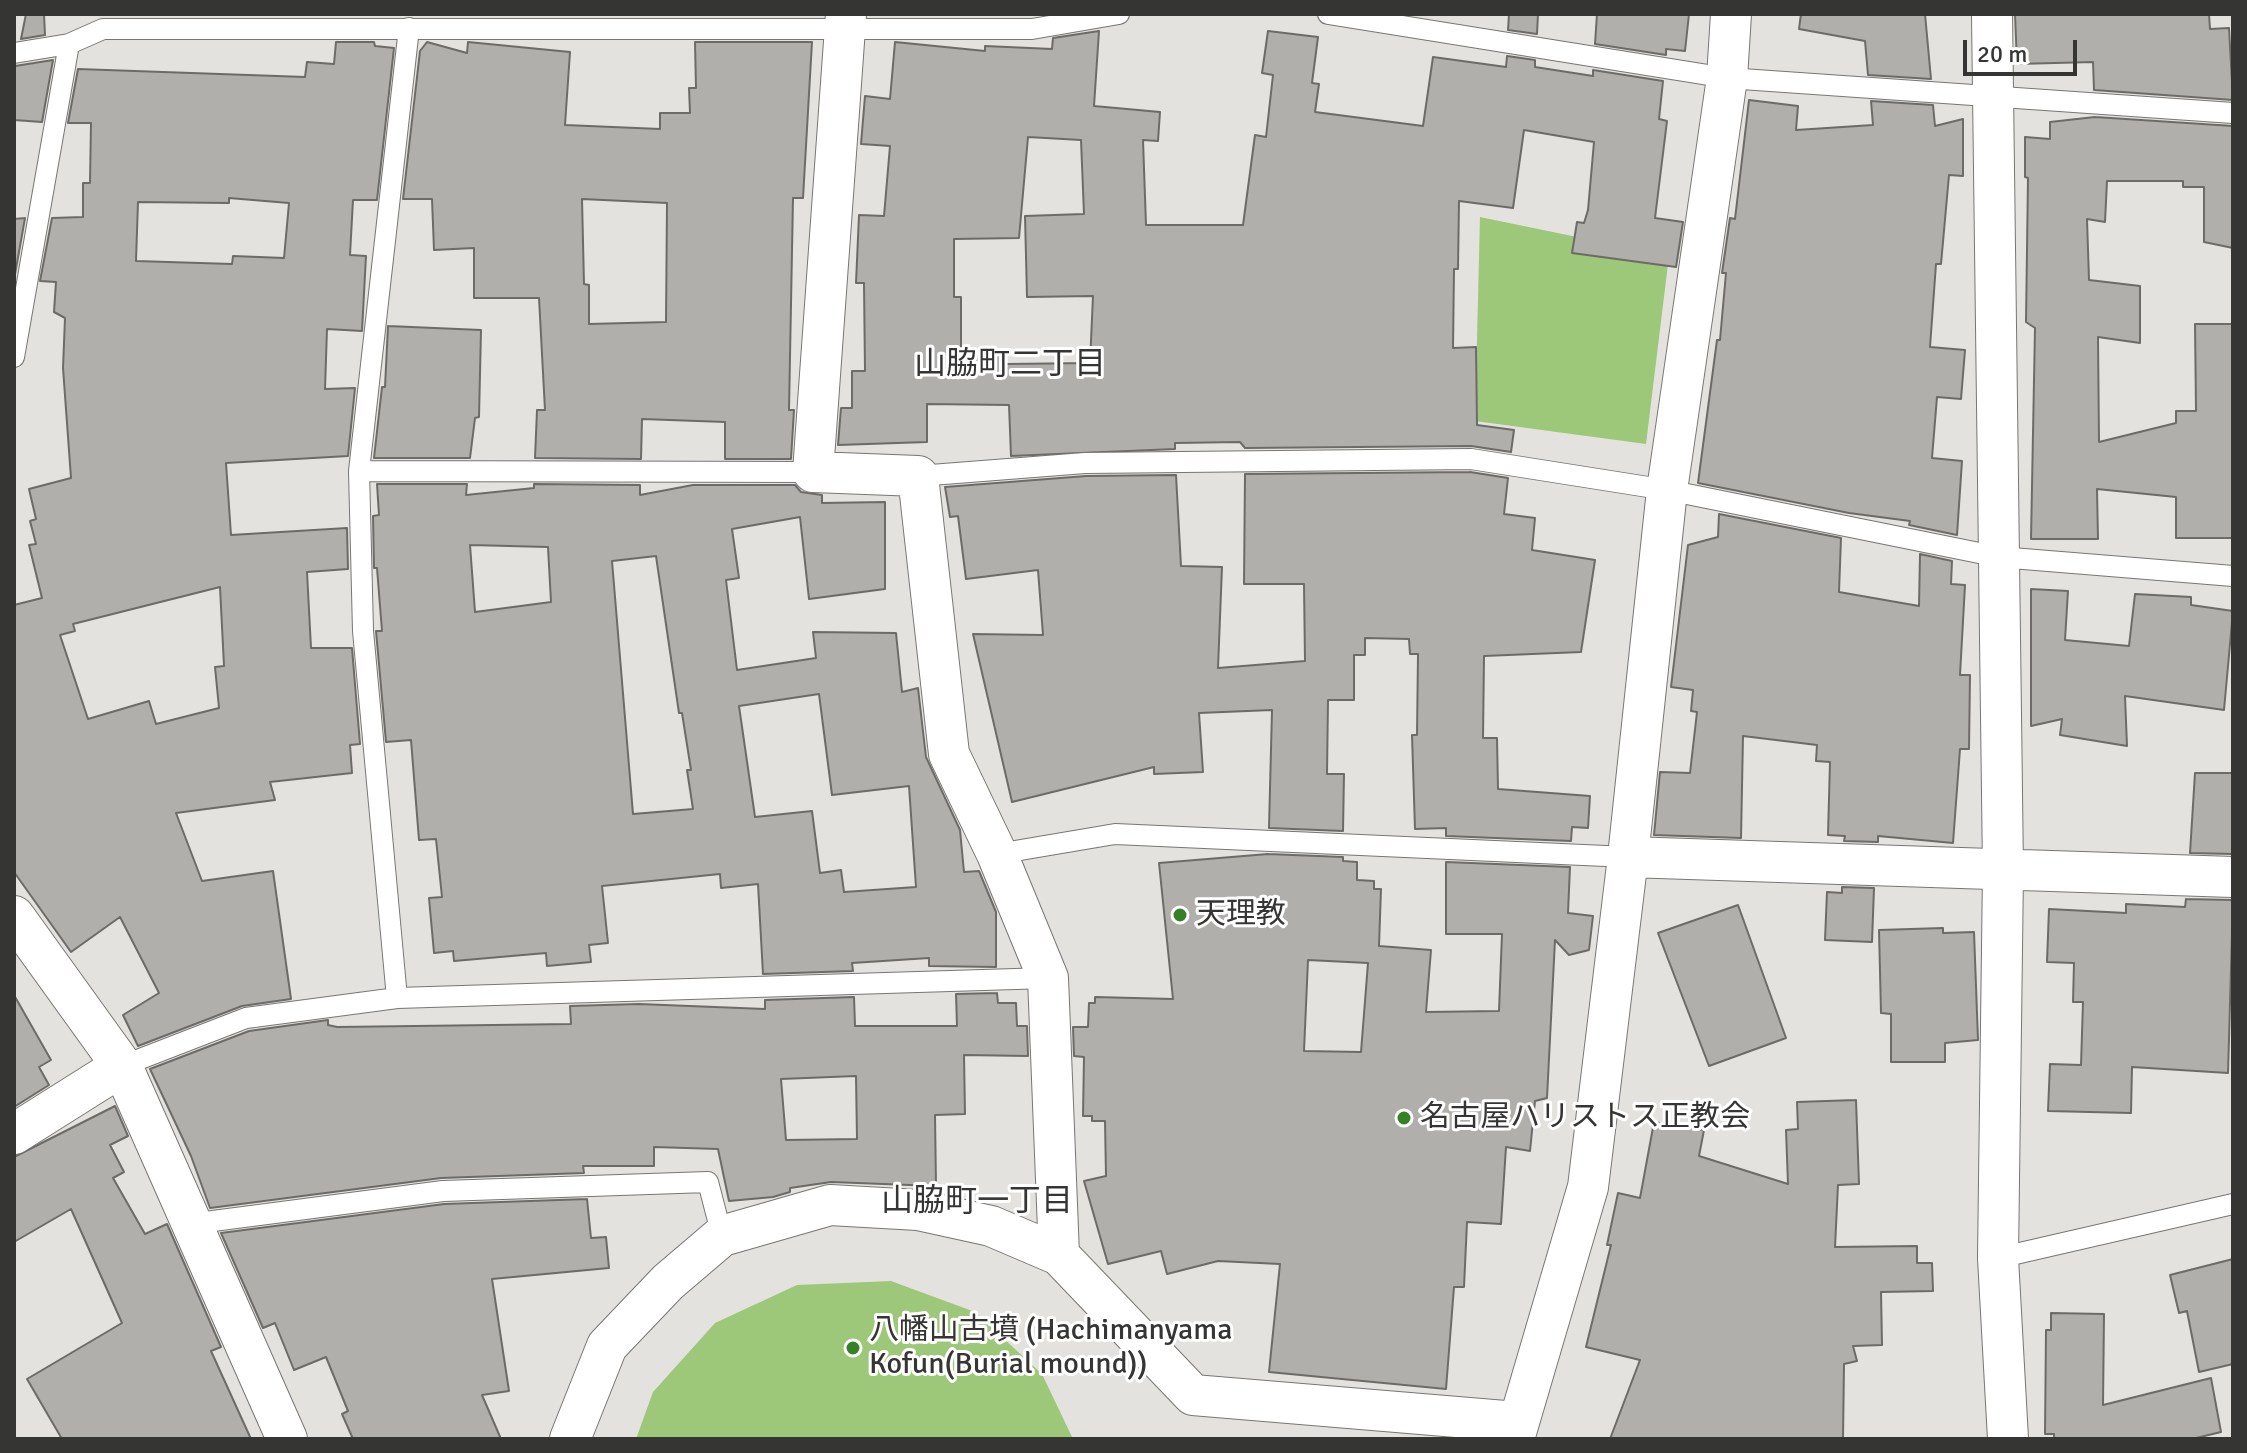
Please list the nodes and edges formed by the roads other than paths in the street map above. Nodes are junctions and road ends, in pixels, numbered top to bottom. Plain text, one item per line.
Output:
1 (1119, 14) edge
2 (1328, 14) edge
3 (1731, 14) edge
4 (1992, 14) edge
5 (846, 21) edge
6 (104, 22) edge
7 (415, 23) edge
8 (69, 44) junction
9 (14, 53) edge
10 (1727, 78) junction
11 (1993, 98) junction
12 (2233, 113) edge
13 (14, 357) edge
14 (359, 471) junction
15 (813, 472) junction
16 (918, 476) junction
17 (1667, 490) junction
18 (1999, 557) junction
19 (2233, 576) edge
20 (997, 854) junction
21 (1628, 857) junction
22 (2003, 871) junction
23 (2233, 877) edge
24 (14, 916) edge
25 (1048, 978) junction
26 (397, 998) junction
27 (122, 1066) junction
28 (14, 1134) edge
29 (2233, 1204) edge
30 (190, 1224) junction
31 (722, 1236) junction
32 (1059, 1255) junction
33 (1998, 1258) junction
34 (1515, 1431) edge
35 (287, 1439) edge
36 (570, 1439) edge
37 (2008, 1439) edge

1 - 5 lane
2 - 10 lane
3 - 10 street
4 - 11 street
5 - 7 lane
5 - 15 street
6 - 7 lane
6 - 8 lane
7 - 14 lane
8 - 9 lane
8 - 13 lane
10 - 11 lane
10 - 17 street
11 - 12 lane
11 - 18 street
14 - 15 lane
14 - 26 lane
15 - 16 street
16 - 17 lane
16 - 20 street
17 - 18 lane
17 - 21 street
18 - 19 lane
18 - 22 street
20 - 21 lane
20 - 25 street
21 - 22 street
21 - 34 street
22 - 23 street
22 - 33 street
24 - 27 street
25 - 26 lane
25 - 32 street
26 - 27 lane
27 - 28 street
27 - 30 street
29 - 33 lane
30 - 31 lane
30 - 35 street
31 - 32 street
31 - 36 street
32 - 34 street
33 - 37 street

